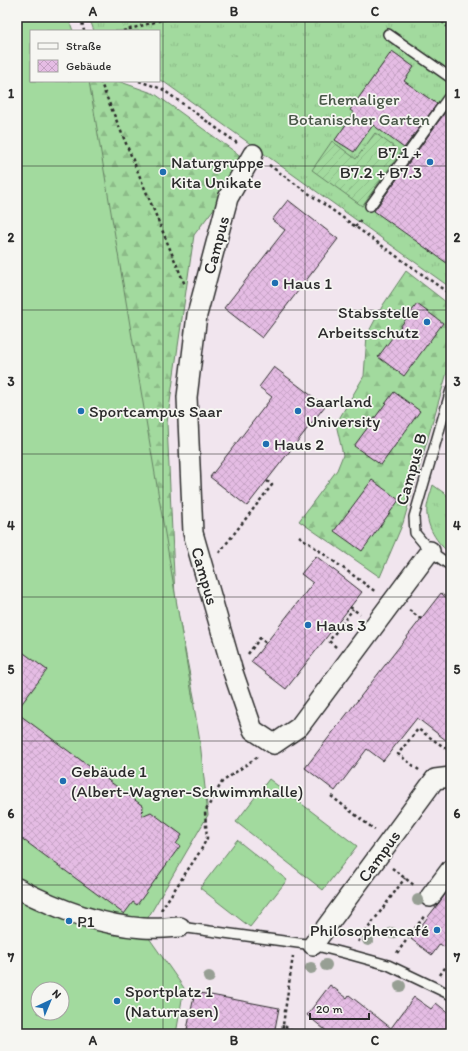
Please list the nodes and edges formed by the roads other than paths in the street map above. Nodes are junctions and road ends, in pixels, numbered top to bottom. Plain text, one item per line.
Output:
1 (388, 34) dead end
2 (451, 78) edge
3 (451, 94) edge
4 (253, 154) road end
5 (370, 206) dead end
6 (451, 390) edge
7 (430, 551) junction
8 (451, 566) edge
9 (451, 777) edge
10 (451, 869) edge
11 (17, 888) edge
12 (430, 903) road end
13 (180, 927) joint
14 (313, 945) junction
15 (451, 995) edge

1 - 2 lane
3 - 5 lane
4 - 7 street, Campus
6 - 7 lane, Campus B
7 - 8 lane, Campus B
9 - 14 street, Campus
10 - 12 street
11 - 13 street
13 - 14 lane
14 - 15 lane

